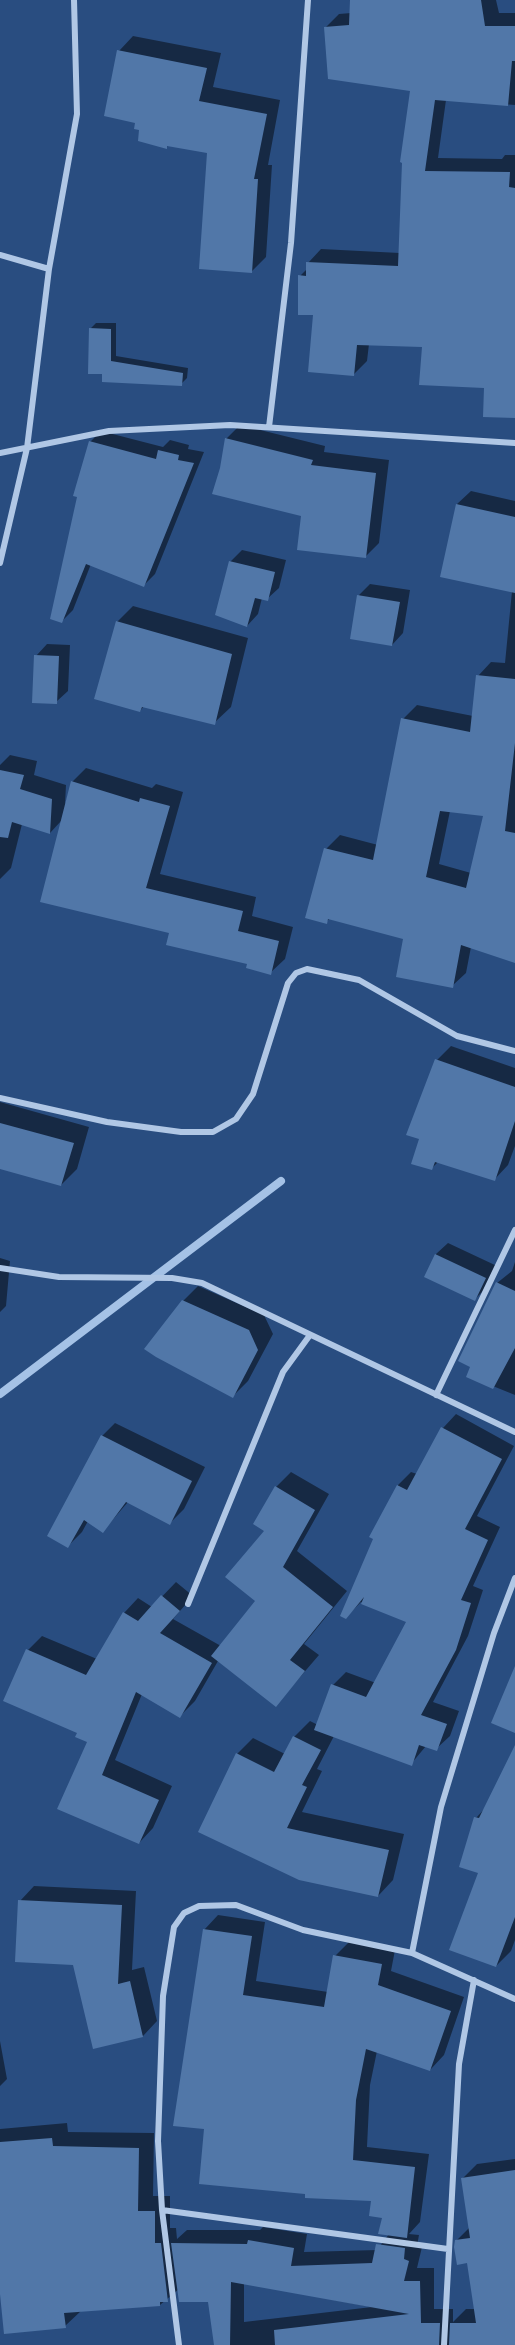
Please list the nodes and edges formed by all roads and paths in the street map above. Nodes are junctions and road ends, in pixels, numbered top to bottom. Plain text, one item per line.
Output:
1 (74, 0) edge
2 (308, 0) edge
3 (0, 255) edge
4 (49, 269) junction
5 (269, 428) junction
6 (515, 443) edge
7 (27, 448) junction
8 (0, 453) edge
9 (0, 563) edge
10 (515, 1051) edge
11 (0, 1098) edge
12 (515, 1230) edge
13 (0, 1269) edge
14 (310, 1335) junction
15 (436, 1395) junction
16 (515, 1432) edge
17 (515, 1578) edge
18 (188, 1604) dead end
19 (412, 1953) junction
20 (474, 1980) junction
21 (515, 1999) edge
22 (162, 2210) junction
23 (448, 2249) junction
24 (179, 2345) edge
25 (444, 2345) edge

1 - 4 street
2 - 5 street
3 - 4 street
4 - 7 street
5 - 6 street
5 - 7 street
7 - 8 street
7 - 9 street
10 - 11 street
12 - 15 street
13 - 14 street
14 - 15 street
14 - 18 street
15 - 16 street
17 - 19 street
19 - 20 street
19 - 22 street
20 - 21 street
20 - 23 street
22 - 23 street
22 - 24 street
23 - 25 street

